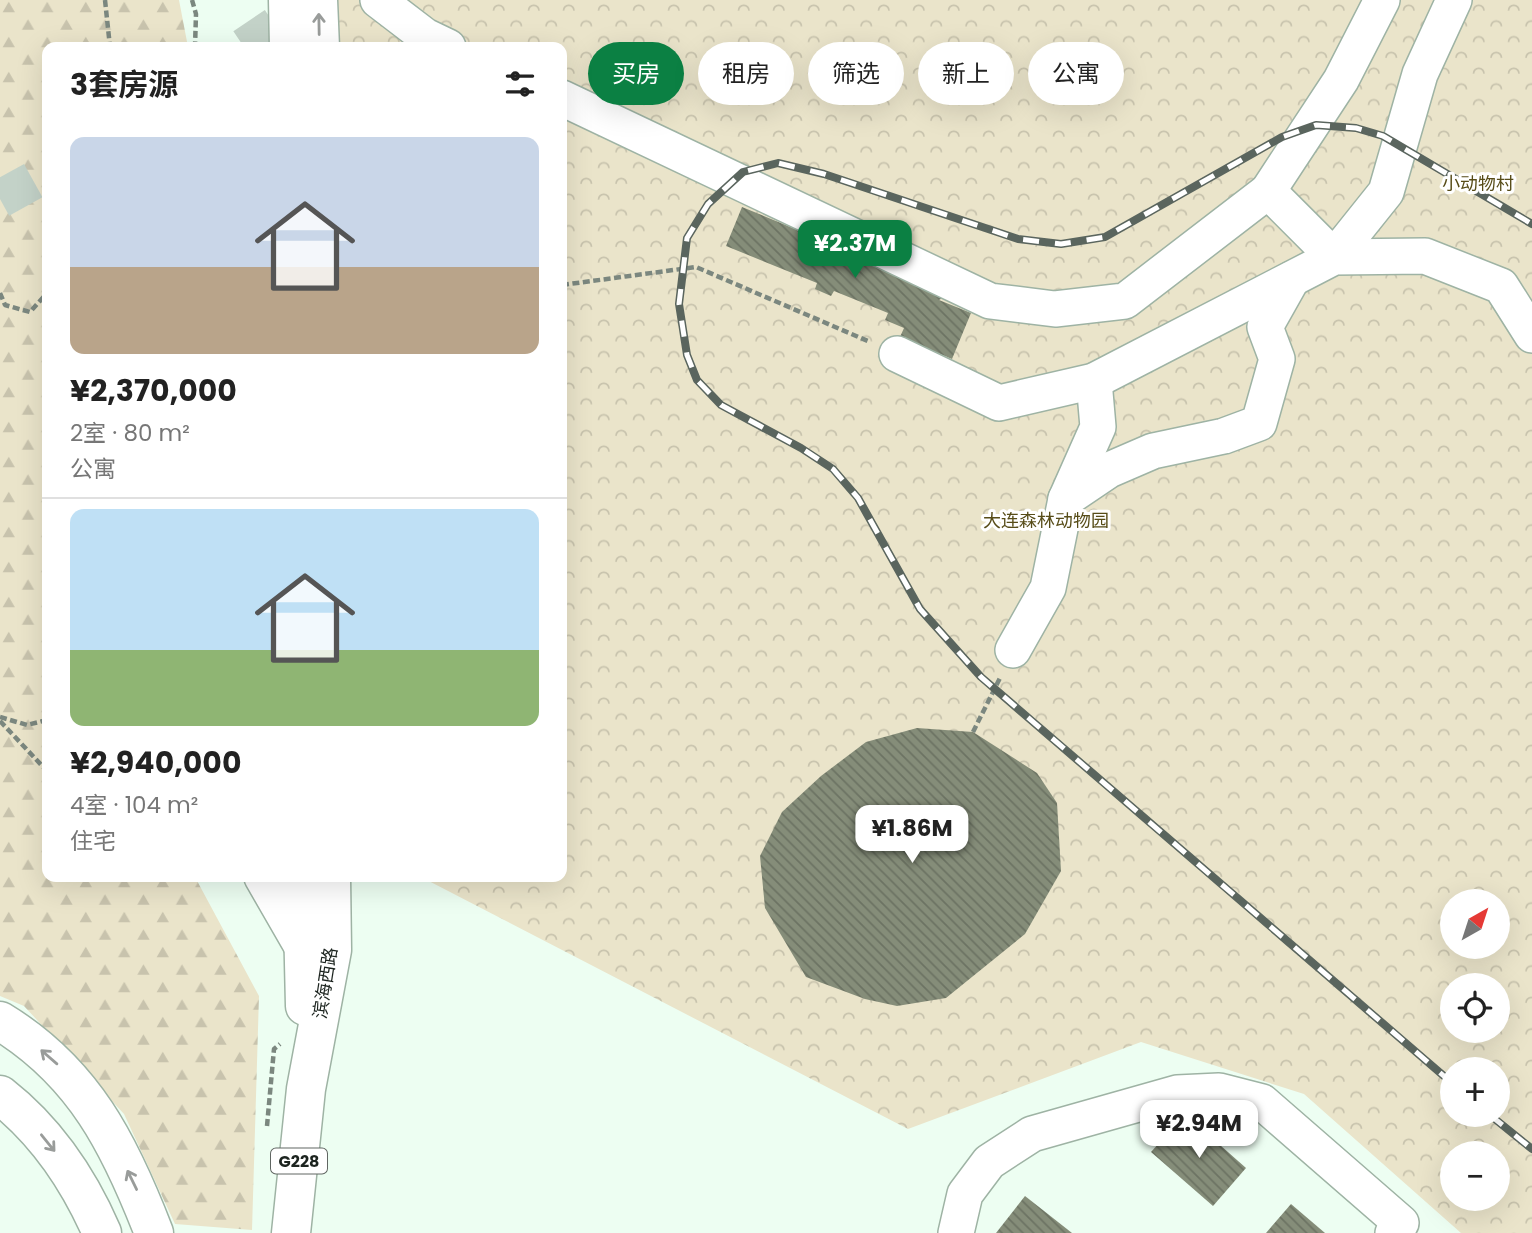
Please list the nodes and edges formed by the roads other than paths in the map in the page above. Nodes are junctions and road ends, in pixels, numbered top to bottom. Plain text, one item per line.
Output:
1 (288, 0) edge
2 (318, 0) edge
3 (378, 0) edge
4 (1382, 0) edge
5 (1454, 0) edge
6 (289, 42) edge
7 (320, 42) edge
8 (438, 42) edge
9 (567, 100) edge
10 (1268, 191) junction
11 (1335, 257) junction
12 (1292, 279) junction
13 (1532, 335) edge
14 (897, 354) road end
15 (1094, 381) junction
16 (1066, 499) junction
17 (1013, 650) road end
18 (272, 882) edge
19 (330, 882) edge
20 (318, 950) junction
21 (0, 1021) edge
22 (0, 1095) edge
23 (102, 1233) edge
24 (154, 1233) edge
25 (291, 1233) edge
26 (956, 1233) edge
27 (1393, 1233) edge

1 - 6 highway
7 -> 2 highway
3 - 8 street
4 - 10 street
5 - 11 street
9 - 10 street
10 - 11 street
11 - 12 street
11 - 13 street
12 - 15 street
12 - 16 street
14 - 15 street
15 - 16 street
16 - 17 street
18 - 20 highway, 滨海西路 / G228
19 - 20 highway, 滨海西路 / G228
20 - 25 highway, 滨海西路 / G228
24 -> 21 highway
22 -> 23 highway
26 - 27 street

